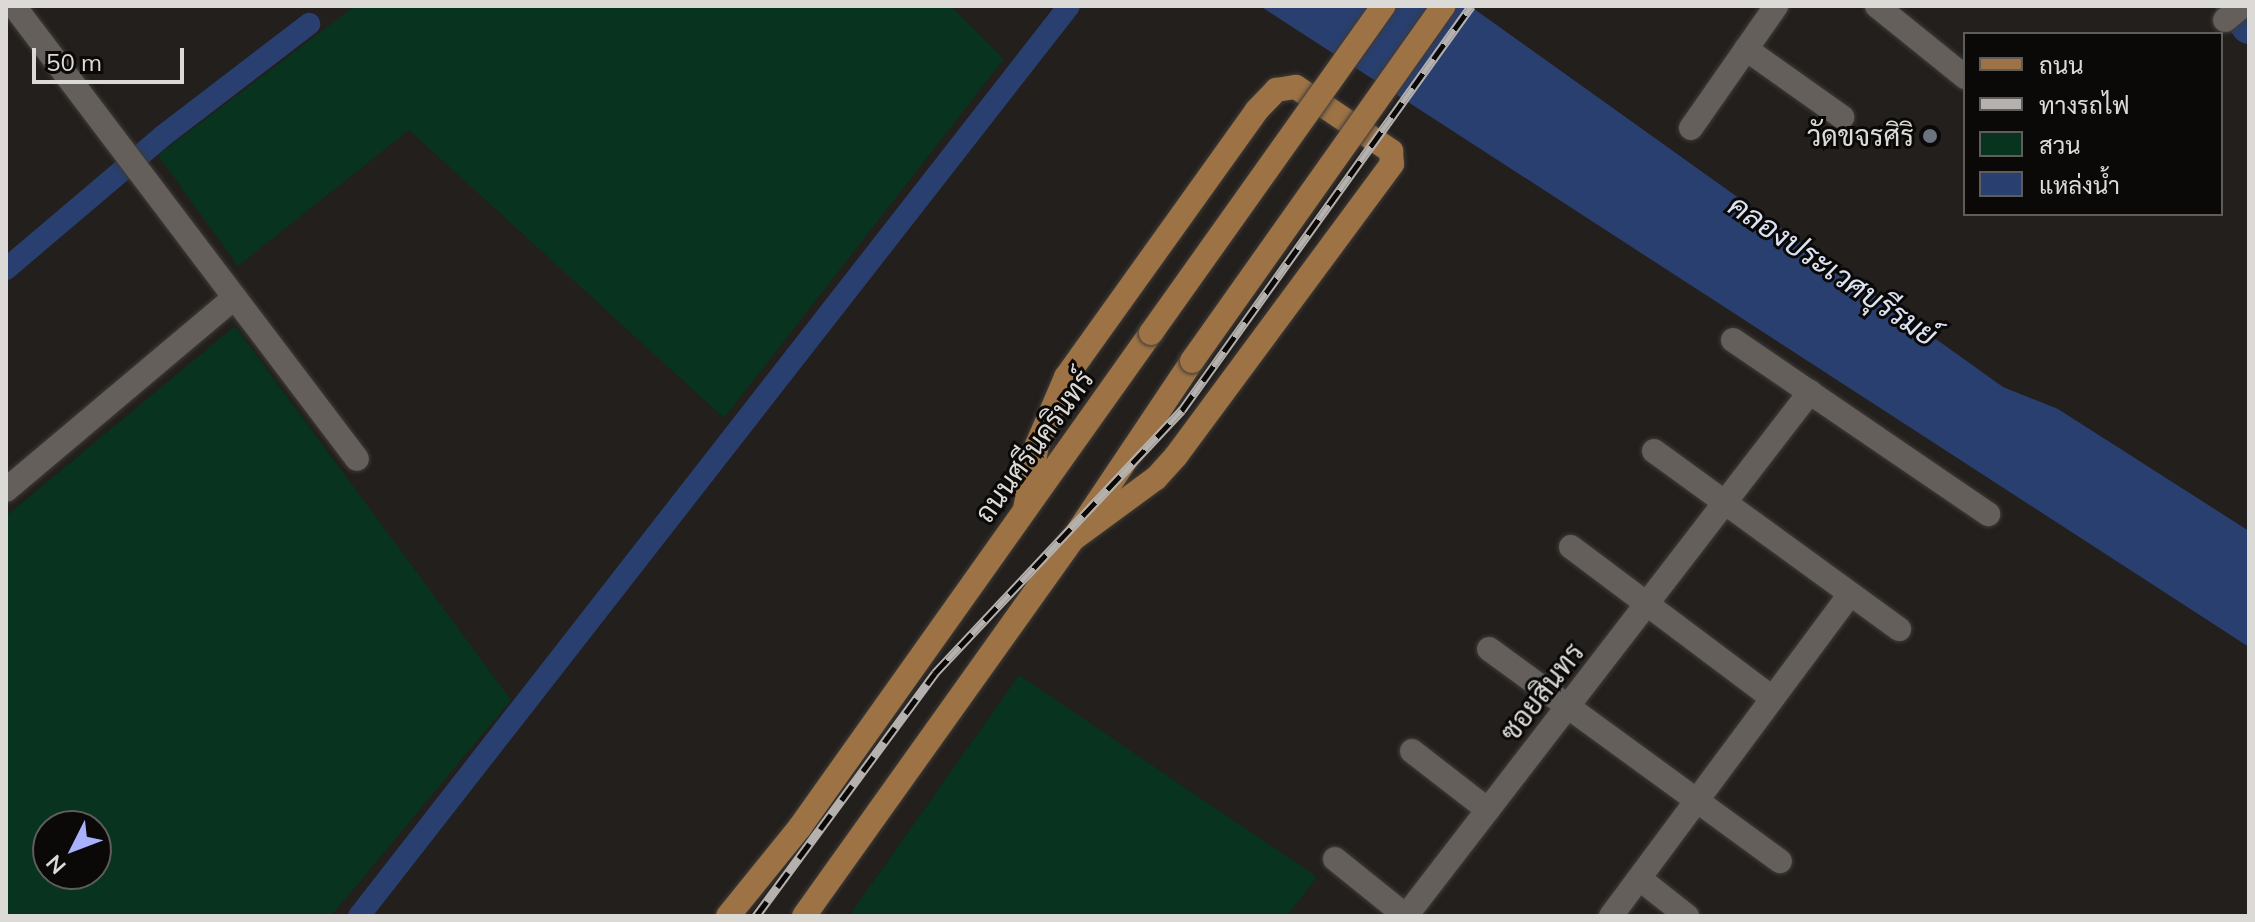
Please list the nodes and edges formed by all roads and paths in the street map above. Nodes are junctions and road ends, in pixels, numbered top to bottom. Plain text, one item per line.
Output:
1 (14, 6) edge
2 (1383, 6) edge
3 (1443, 6) edge
4 (1776, 6) edge
5 (1879, 7) edge
6 (1746, 49) junction
7 (1963, 75) edge
8 (1842, 117) dead end
9 (1691, 128) dead end
10 (235, 297) junction
11 (1733, 340) dead end
12 (1810, 392) junction
13 (1654, 451) dead end
14 (357, 459) dead end
15 (6, 490) edge
16 (1725, 504) junction
17 (1025, 509) junction
18 (1988, 514) dead end
19 (1073, 539) junction
20 (1571, 547) dead end
21 (1849, 595) junction
22 (1649, 604) junction
23 (1899, 629) dead end
24 (1489, 649) dead end
25 (1772, 698) junction
26 (1569, 706) junction
27 (1412, 751) dead end
28 (1697, 798) junction
29 (1488, 810) junction
30 (1335, 859) dead end
31 (1780, 861) dead end
32 (1640, 879) junction
33 (728, 916) edge
34 (804, 916) edge
35 (1406, 916) edge
36 (1611, 916) edge
37 (1687, 916) edge

1 - 10 street
2 - 17 main road, ถนนศรีนครินทร์, bridge
3 - 19 main road, bridge
4 - 6 street
5 - 7 street
6 - 8 street
6 - 9 street
10 - 14 street
10 - 15 street
11 - 12 street
12 - 16 street, ซอยสินทร
12 - 18 street
13 - 16 street
16 - 21 street
16 - 22 street, ซอยสินทร
17 - 19 main road
17 - 33 main road, ถนนศรีนครินทร์
19 - 34 main road
20 - 22 street
21 - 23 street
21 - 25 street
22 - 25 street
22 - 26 street, ซอยสินทร
24 - 26 street
25 - 28 street
26 - 28 street
26 - 29 street, ซอยสินทร
27 - 29 street
28 - 31 street
28 - 32 street
29 - 35 street, ซอยสินทร
30 - 35 street
32 - 36 street
32 - 37 street

